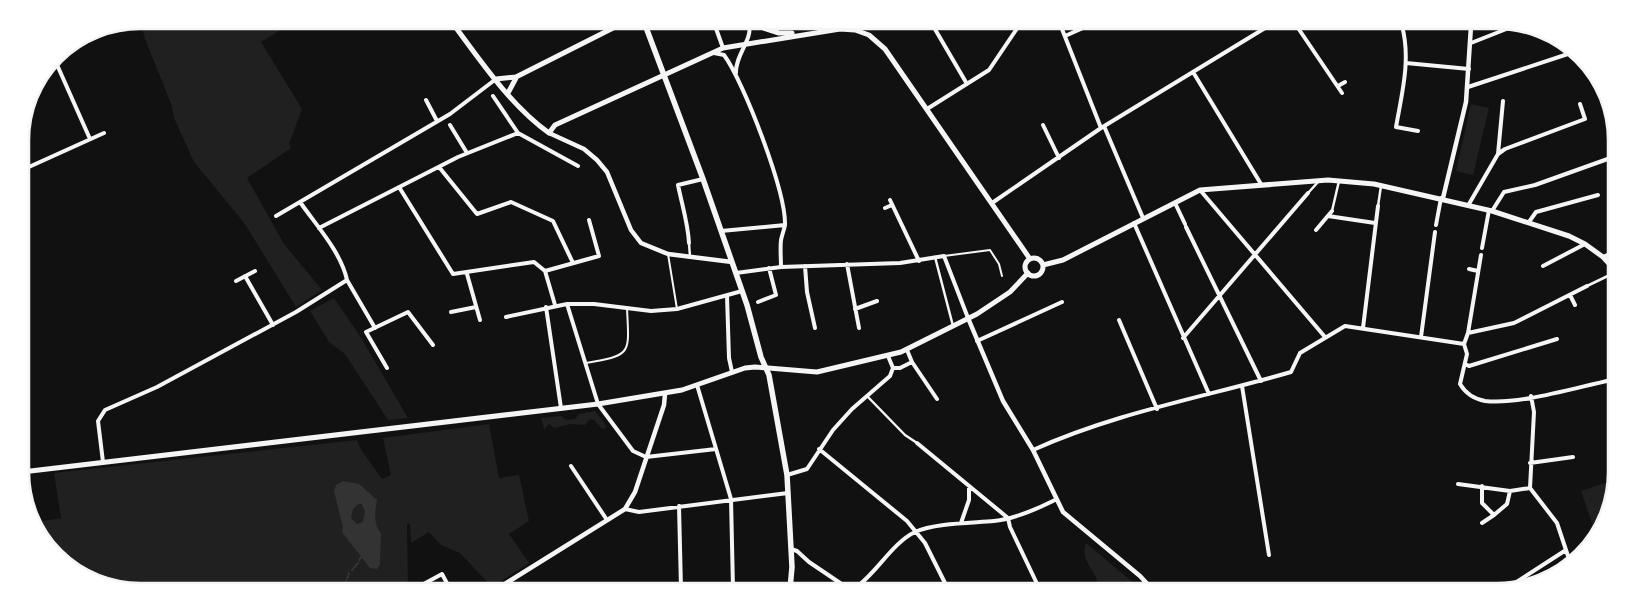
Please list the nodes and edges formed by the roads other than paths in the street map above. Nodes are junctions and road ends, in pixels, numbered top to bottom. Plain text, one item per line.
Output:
1 (457, 29) edge
2 (611, 29) edge
3 (646, 29) edge
4 (716, 29) edge
5 (749, 29) edge
6 (767, 29) edge
7 (935, 29) edge
8 (1016, 29) edge
9 (1062, 29) edge
10 (1080, 29) edge
11 (1263, 29) edge
12 (1299, 29) edge
13 (1403, 29) edge
14 (1471, 29) edge
15 (856, 30) joint
16 (1505, 30) edge
17 (805, 33) junction
18 (1064, 36) junction
19 (1472, 43) junction
20 (744, 44) junction
21 (723, 48) junction
22 (714, 53) junction
23 (1568, 54) edge
24 (1406, 63) junction
25 (57, 65) edge
26 (1469, 68) junction
27 (1193, 72) junction
28 (662, 74) junction
29 (736, 76) junction
30 (516, 78) junction
31 (496, 79) junction
32 (1344, 82) dead end
33 (967, 84) junction
34 (1338, 86) junction
35 (1468, 87) junction
36 (508, 92) junction
37 (1342, 92) dead end
38 (493, 96) dead end
39 (426, 100) dead end
40 (1503, 101) dead end
41 (1580, 104) dead end
42 (927, 109) junction
43 (438, 121) junction
44 (1044, 125) dead end
45 (450, 126) dead end
46 (1102, 127) junction
47 (1418, 131) dead end
48 (104, 132) dead end
49 (518, 134) junction
50 (549, 134) junction
51 (90, 139) junction
52 (466, 153) junction
53 (1498, 154) junction
54 (1059, 158) junction
55 (1608, 159) edge
56 (578, 166) dead end
57 (29, 167) edge
58 (439, 167) junction
59 (703, 179) junction
60 (1320, 180) junction
61 (1339, 180) junction
62 (1261, 184) junction
63 (1381, 186) junction
64 (399, 187) junction
65 (1200, 190) junction
66 (1308, 193) joint
67 (1598, 196) dead end
68 (1442, 198) junction
69 (300, 202) junction
70 (1175, 203) junction
71 (992, 204) junction
72 (1469, 204) junction
73 (1378, 206) joint
74 (885, 208) dead end
75 (1332, 211) joint
76 (1491, 211) junction
77 (276, 216) dead end
78 (1328, 216) junction
79 (1143, 218) junction
80 (589, 220) dead end
81 (1529, 222) junction
82 (1134, 223) junction
83 (1375, 223) junction
84 (785, 225) junction
85 (1436, 225) joint
86 (318, 228) junction
87 (1316, 230) dead end
88 (721, 231) junction
89 (1435, 232) joint
90 (689, 243) joint
91 (1585, 244) junction
92 (1482, 248) joint
93 (668, 254) junction
94 (1255, 255) junction
95 (1481, 255) joint
96 (1608, 255) edge
97 (944, 256) junction
98 (935, 257) junction
99 (1603, 257) junction
100 (690, 258) junction
101 (1030, 259) junction
102 (919, 261) junction
103 (732, 262) junction
104 (573, 263) junction
105 (1608, 263) edge
106 (847, 264) junction
107 (1043, 265) junction
108 (805, 266) junction
109 (1543, 266) dead end
110 (781, 267) junction
111 (769, 268) junction
112 (1469, 270) dead end
113 (255, 271) dead end
114 (545, 271) junction
115 (1478, 271) junction
116 (736, 273) junction
117 (1028, 273) junction
118 (467, 274) junction
119 (1608, 274) edge
120 (245, 276) junction
121 (1002, 276) dead end
122 (347, 280) junction
123 (236, 281) dead end
124 (1587, 286) joint
125 (742, 291) junction
126 (1570, 295) junction
127 (728, 296) junction
128 (1219, 296) junction
129 (876, 301) dead end
130 (758, 302) joint
131 (1062, 302) dead end
132 (567, 304) junction
133 (555, 305) junction
134 (747, 305) junction
135 (1575, 305) dead end
136 (476, 307) junction
137 (546, 307) junction
138 (627, 308) junction
139 (855, 308) junction
140 (677, 309) junction
141 (451, 312) dead end
142 (506, 317) dead end
143 (968, 318) junction
144 (480, 320) dead end
145 (1119, 320) dead end
146 (273, 325) junction
147 (953, 326) junction
148 (375, 328) junction
149 (815, 328) dead end
150 (859, 328) dead end
151 (1364, 328) junction
152 (1468, 333) junction
153 (1325, 336) junction
154 (1420, 337) junction
155 (1183, 338) junction
156 (1557, 339) dead end
157 (977, 341) junction
158 (1464, 344) junction
159 (433, 345) dead end
160 (907, 350) junction
161 (888, 356) junction
162 (912, 362) junction
163 (584, 363) junction
164 (1465, 364) junction
165 (387, 368) dead end
166 (766, 368) junction
167 (893, 368) junction
168 (732, 372) junction
169 (1261, 381) junction
170 (1608, 381) edge
171 (697, 385) junction
172 (1242, 386) junction
173 (664, 394) junction
174 (1210, 394) junction
175 (867, 396) junction
176 (1531, 396) junction
177 (937, 399) dead end
178 (598, 404) junction
179 (561, 408) junction
180 (1157, 409) junction
181 (917, 443) joint
182 (924, 448) junction
183 (716, 449) junction
184 (819, 449) junction
185 (1033, 450) junction
186 (920, 454) dead end
187 (646, 457) junction
188 (1572, 457) dead end
189 (1566, 458) junction
190 (103, 462) junction
191 (1530, 463) junction
192 (1567, 464) dead end
193 (571, 466) dead end
194 (29, 471) edge
195 (787, 475) junction
196 (1458, 484) dead end
197 (1482, 486) junction
198 (969, 488) junction
199 (1530, 488) junction
200 (1510, 490) junction
201 (788, 493) junction
202 (731, 499) junction
203 (1055, 500) junction
204 (679, 506) junction
205 (625, 509) junction
206 (1494, 515) junction
207 (1008, 518) junction
208 (607, 520) junction
209 (961, 523) junction
210 (1482, 523) dead end
211 (916, 532) junction
212 (791, 549) junction
213 (1566, 550) junction
214 (1269, 555) dead end
215 (1568, 557) edge
216 (1517, 581) edge
217 (426, 583) edge
218 (448, 583) edge
219 (508, 583) edge
220 (681, 583) edge
221 (733, 583) edge
222 (790, 583) edge
223 (840, 583) edge
224 (863, 583) edge
225 (945, 583) edge
226 (1037, 583) edge
227 (1146, 583) edge

1 - 31 main road
2 - 30 main road
3 - 28 main road
4 - 21 street
5 - 20 street
6 - 17 main road
7 - 33 street
8 - 33 street
9 - 18 street
10 - 18 street
11 - 27 street
12 - 34 street
13 - 24 street
14 - 19 street
15 - 17 main road
15 - 42 main road
16 - 19 street
17 - 20 main road
18 - 46 street
19 - 26 street
20 - 21 main road
20 - 29 street
21 - 22 main road
22 - 28 main road
22 - 29 street
23 - 35 street
24 - 26 street
24 - 47 street
25 - 51 street
26 - 35 street
27 - 46 street
27 - 62 street
28 - 50 main road
28 - 59 main road
29 - 84 street
30 - 31 main road
30 - 36 main road
31 - 36 main road
31 - 43 street
32 - 34 street
33 - 42 street
34 - 37 street
35 - 68 street
36 - 50 main road
38 - 49 street
39 - 43 street
40 - 53 street
41 - 53 street
42 - 71 main road
43 - 69 street
44 - 54 street
45 - 52 street
46 - 54 street
46 - 79 street
48 - 51 street
49 - 52 street
49 - 56 street
50 - 93 street
51 - 57 street
52 - 58 street
53 - 72 street
54 - 71 street
55 - 76 street
58 - 64 street
58 - 104 street
59 - 88 main road
59 - 90 street
60 - 61 main road
60 - 62 main road
60 - 66 street
61 - 63 main road
61 - 75 street
62 - 65 main road
63 - 68 main road
63 - 73 street
64 - 86 street
64 - 118 street
65 - 70 main road
65 - 94 street
66 - 94 street
67 - 81 street
68 - 72 main road
68 - 85 street
69 - 77 street
69 - 86 street
70 - 79 main road
70 - 128 street
71 - 101 main road
72 - 76 main road
73 - 83 street
74 - 102 street
75 - 78 street
76 - 81 main road
76 - 92 street
78 - 83 street
78 - 87 street
79 - 82 main road
80 - 104 street
81 - 91 main road
82 - 107 main road
82 - 155 street
83 - 151 street
84 - 88 street
84 - 110 street
85 - 89 street
86 - 122 street
88 - 103 main road
89 - 154 street
90 - 100 street
91 - 99 main road
91 - 109 street
92 - 95 street
93 - 100 street
93 - 140 lane
94 - 128 street
94 - 153 street
95 - 115 street
96 - 99 street
97 - 98 street
97 - 121 lane
97 - 143 street
98 - 102 street
98 - 147 street
99 - 105 main road
100 - 103 street
101 - 107 main road
101 - 117 main road
102 - 106 street
103 - 116 main road
104 - 114 street
106 - 108 street
106 - 139 street
107 - 117 main road
108 - 110 street
108 - 149 street
110 - 111 street
111 - 116 street
111 - 130 street
112 - 115 street
113 - 120 street
114 - 118 street
114 - 133 street
115 - 152 street
116 - 125 main road
117 - 143 main road
118 - 136 street
119 - 124 street
120 - 123 street
120 - 146 street
122 - 146 street
122 - 148 street
124 - 126 street
125 - 127 street
125 - 134 main road
126 - 135 street
126 - 152 street
127 - 140 street
127 - 168 street
128 - 155 street
128 - 169 street
129 - 139 street
130 - 134 street
131 - 157 street
132 - 133 street
132 - 138 street
132 - 163 street
133 - 137 street
134 - 166 main road
136 - 141 street
136 - 144 street
137 - 142 street
137 - 179 street
138 - 140 street
138 - 163 lane
139 - 150 street
143 - 147 main road
143 - 157 street
145 - 180 street
146 - 190 street
147 - 160 main road
148 - 159 street
148 - 165 street
151 - 153 street
151 - 154 street
152 - 158 street
153 - 169 street
154 - 158 street
155 - 174 street
156 - 164 street
157 - 185 street
158 - 164 street
160 - 161 main road
160 - 162 street
161 - 166 main road
161 - 167 street
162 - 167 street
162 - 177 street
163 - 178 street
164 - 176 street
166 - 168 main road
166 - 195 main road
167 - 175 street
168 - 171 main road
169 - 172 street
170 - 176 street
171 - 173 main road
171 - 183 street
172 - 174 street
172 - 214 street
173 - 178 main road
173 - 187 street
174 - 180 street
175 - 181 street
175 - 184 street
176 - 191 street
178 - 179 main road
178 - 187 street
179 - 190 main road
180 - 185 street
181 - 182 street
182 - 186 street
182 - 198 street
183 - 187 street
183 - 202 street
184 - 195 street
184 - 211 street
185 - 203 street
187 - 205 street
188 - 189 street
189 - 191 street
189 - 192 street
190 - 194 main road
191 - 199 street
193 - 208 street
195 - 201 main road
196 - 197 street
197 - 200 street
197 - 206 street
198 - 207 street
198 - 209 street
199 - 200 street
199 - 213 street
200 - 206 street
201 - 202 street
201 - 212 main road
202 - 204 street
202 - 221 street
203 - 207 street
203 - 227 street
204 - 205 street
204 - 220 street
205 - 208 street
206 - 210 street
207 - 209 street
207 - 226 street
208 - 219 street
209 - 211 street
211 - 224 street
211 - 225 street
212 - 222 main road
212 - 223 street
213 - 215 street
213 - 216 street
217 - 218 street

